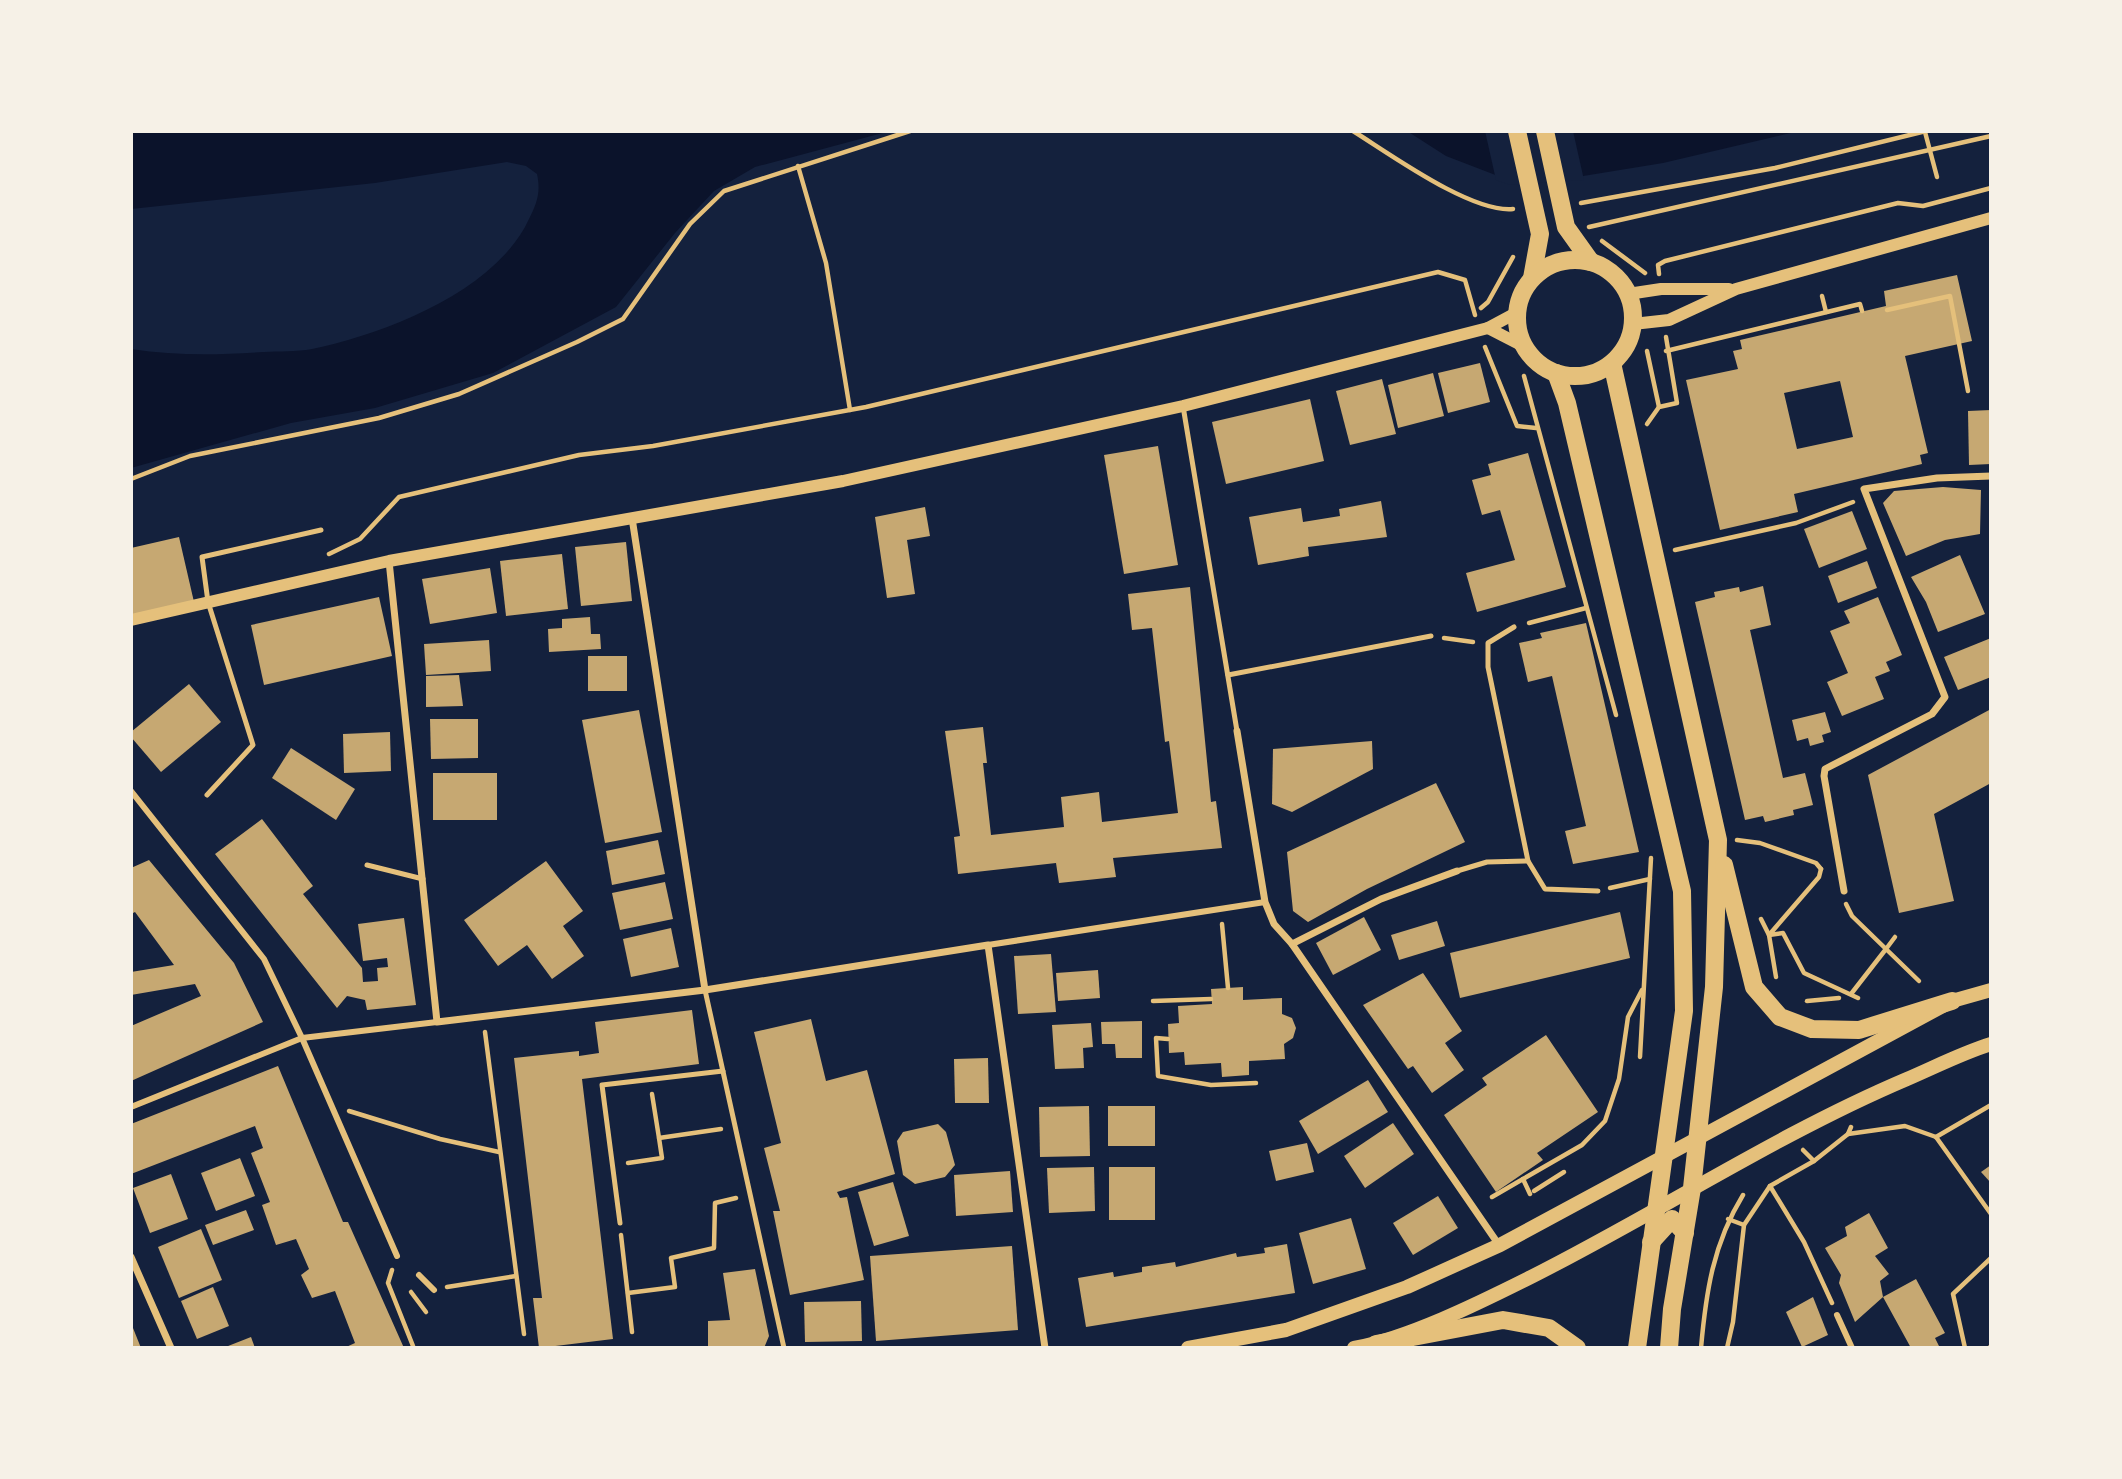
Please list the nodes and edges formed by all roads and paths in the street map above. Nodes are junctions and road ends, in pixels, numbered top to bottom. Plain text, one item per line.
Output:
1 (910, 131) edge
2 (1353, 131) edge
3 (1517, 131) edge
4 (1545, 131) edge
5 (1926, 131) edge
6 (1991, 136) edge
7 (1930, 151) junction
8 (798, 166) junction
9 (1937, 177) dead end
10 (1991, 188) edge
11 (1946, 200) dead end
12 (1571, 204) dead end
13 (1517, 209) dead end
14 (1991, 218) edge
15 (1516, 252) dead end
16 (1591, 262) junction
17 (1532, 278) junction
18 (1659, 278) dead end
19 (1736, 289) junction
20 (1628, 293) junction
21 (1822, 296) dead end
22 (1887, 310) dead end
23 (1862, 311) dead end
24 (1826, 312) junction
25 (1475, 313) junction
26 (1516, 313) junction
27 (1633, 324) junction
28 (1484, 329) junction
29 (1523, 346) junction
30 (1647, 351) dead end
31 (1666, 351) dead end
32 (1612, 363) junction
33 (1556, 373) junction
34 (1524, 376) dead end
35 (1968, 391) dead end
36 (1183, 406) junction
37 (1660, 407) dead end
38 (850, 410) junction
39 (1536, 428) junction
40 (1991, 476) edge
41 (131, 479) edge
42 (1867, 498) junction
43 (632, 518) junction
44 (321, 530) dead end
45 (1675, 550) dead end
46 (317, 557) dead end
47 (389, 561) junction
48 (208, 603) junction
49 (1586, 608) junction
50 (131, 620) edge
51 (1514, 627) joint
52 (1431, 636) joint
53 (1488, 643) junction
54 (1228, 675) junction
55 (1619, 726) dead end
56 (1237, 731) joint
57 (131, 791) edge
58 (206, 794) dead end
59 (1718, 840) junction
60 (1742, 853) dead end
61 (1651, 855) dead end
62 (1528, 861) junction
63 (368, 865) dead end
64 (1457, 871) joint
65 (423, 879) junction
66 (1650, 879) junction
67 (1598, 891) joint
68 (1844, 891) joint
69 (1265, 902) junction
70 (1759, 915) dead end
71 (1223, 935) dead end
72 (1769, 935) junction
73 (1895, 937) dead end
74 (1292, 944) junction
75 (988, 945) junction
76 (1886, 949) junction
77 (1776, 977) dead end
78 (1919, 982) dead end
79 (1644, 986) junction
80 (1228, 988) dead end
81 (705, 990) junction
82 (1991, 990) edge
83 (1851, 994) junction
84 (1858, 998) dead end
85 (1211, 999) dead end
86 (1839, 999) dead end
87 (1153, 1001) dead end
88 (1807, 1001) dead end
89 (1952, 1002) junction
90 (483, 1018) junction
91 (437, 1022) junction
92 (302, 1038) junction
93 (1168, 1039) dead end
94 (1991, 1044) edge
95 (1640, 1057) dead end
96 (723, 1071) junction
97 (649, 1079) junction
98 (1256, 1083) dead end
99 (1865, 1097) junction
100 (1991, 1105) edge
101 (332, 1106) junction
102 (131, 1107) edge
103 (735, 1126) junction
104 (1848, 1134) junction
105 (1698, 1137) junction
106 (659, 1138) junction
107 (1936, 1138) junction
108 (1805, 1149) dead end
109 (500, 1152) junction
110 (1665, 1156) junction
111 (1814, 1161) junction
112 (612, 1165) junction
113 (1564, 1172) dead end
114 (1522, 1179) junction
115 (1770, 1186) junction
116 (1692, 1188) junction
117 (750, 1195) junction
118 (1743, 1195) dead end
119 (1492, 1196) dead end
120 (1655, 1212) junction
121 (1991, 1214) edge
122 (1728, 1219) junction
123 (620, 1223) joint
124 (1744, 1224) junction
125 (1685, 1233) junction
126 (1651, 1242) junction
127 (1500, 1245) junction
128 (397, 1256) joint
129 (131, 1257) edge
130 (1991, 1258) edge
131 (419, 1275) dead end
132 (516, 1276) junction
133 (452, 1286) dead end
134 (434, 1290) dead end
135 (628, 1293) junction
136 (1838, 1315) joint
137 (632, 1332) dead end
138 (524, 1334) dead end
139 (1376, 1344) junction
140 (413, 1346) dead end
141 (171, 1348) edge
142 (784, 1348) edge
143 (1045, 1348) edge
144 (1188, 1348) edge
145 (1354, 1348) edge
146 (1577, 1348) edge
147 (1637, 1348) edge
148 (1669, 1348) edge
149 (1701, 1348) edge
150 (1727, 1348) edge
151 (1852, 1348) edge
152 (1965, 1348) edge

1 - 8 path
2 - 13 path
3 - 17 main road
4 - 16 main road
5 - 7 path
5 - 12 path
6 - 7 path
7 - 9 path
7 - 18 path
8 - 38 path
8 - 41 path
10 - 11 path
14 - 19 street
15 - 25 path
16 - 17 main road
16 - 20 main road
17 - 26 main road
19 - 20 street
19 - 27 street
20 - 27 main road
21 - 24 path
22 - 35 path
23 - 24 path
24 - 31 path
25 - 28 path
25 - 38 path
26 - 28 street
26 - 29 main road
27 - 32 main road
28 - 29 street
28 - 36 street
28 - 39 path
29 - 33 main road
30 - 37 path
32 - 33 main road
32 - 59 main road
33 - 110 main road
34 - 39 path
36 - 43 street
36 - 54 lane
38 - 46 path
39 - 49 path
40 - 42 street
42 - 45 path
42 - 68 street
43 - 47 street
43 - 81 street
44 - 48 lane
47 - 48 street
47 - 65 street
48 - 50 street
48 - 58 lane
49 - 51 path
49 - 55 path
51 - 53 lane
52 - 53 path
52 - 54 lane
53 - 62 lane
54 - 56 lane
56 - 69 street
57 - 92 street
59 - 89 main road
59 - 105 main road
60 - 72 path
61 - 66 path
62 - 64 lane
62 - 67 lane
63 - 65 lane
64 - 74 street
65 - 91 street
66 - 67 path
66 - 79 path
68 - 76 path
69 - 74 street
69 - 75 street
70 - 72 path
71 - 80 path
72 - 77 path
72 - 83 path
73 - 76 path
74 - 127 street
75 - 81 street
75 - 143 street
76 - 78 path
76 - 83 path
79 - 95 path
79 - 114 path
81 - 90 street
81 - 96 lane
82 - 89 main road
83 - 84 path
85 - 87 path
86 - 88 path
89 - 105 main road
90 - 91 street
90 - 109 path
91 - 92 street
92 - 101 street
92 - 102 street
93 - 98 path
94 - 99 main road
96 - 97 lane
96 - 103 lane
97 - 106 path
97 - 112 lane
99 - 104 path
99 - 116 main road
100 - 107 path
101 - 109 path
101 - 128 street
103 - 106 path
103 - 117 lane
104 - 107 path
104 - 111 path
105 - 110 main road
105 - 116 main road
106 - 112 path
107 - 121 path
108 - 111 path
109 - 132 path
110 - 120 main road
110 - 127 main road
111 - 115 path
112 - 123 lane
113 - 114 path
114 - 119 path
115 - 124 path
115 - 136 path
116 - 120 main road
116 - 125 main road
117 - 135 path
117 - 142 lane
118 - 122 path
120 - 126 main road
120 - 139 main road
122 - 124 path
122 - 149 path
123 - 135 path
124 - 150 path
125 - 126 main road
125 - 148 main road
126 - 147 main road
127 - 144 main road
128 - 140 path
129 - 141 street
130 - 152 path
131 - 134 street
132 - 133 path
132 - 138 path
135 - 137 path
136 - 151 street
139 - 145 main road
139 - 146 main road

